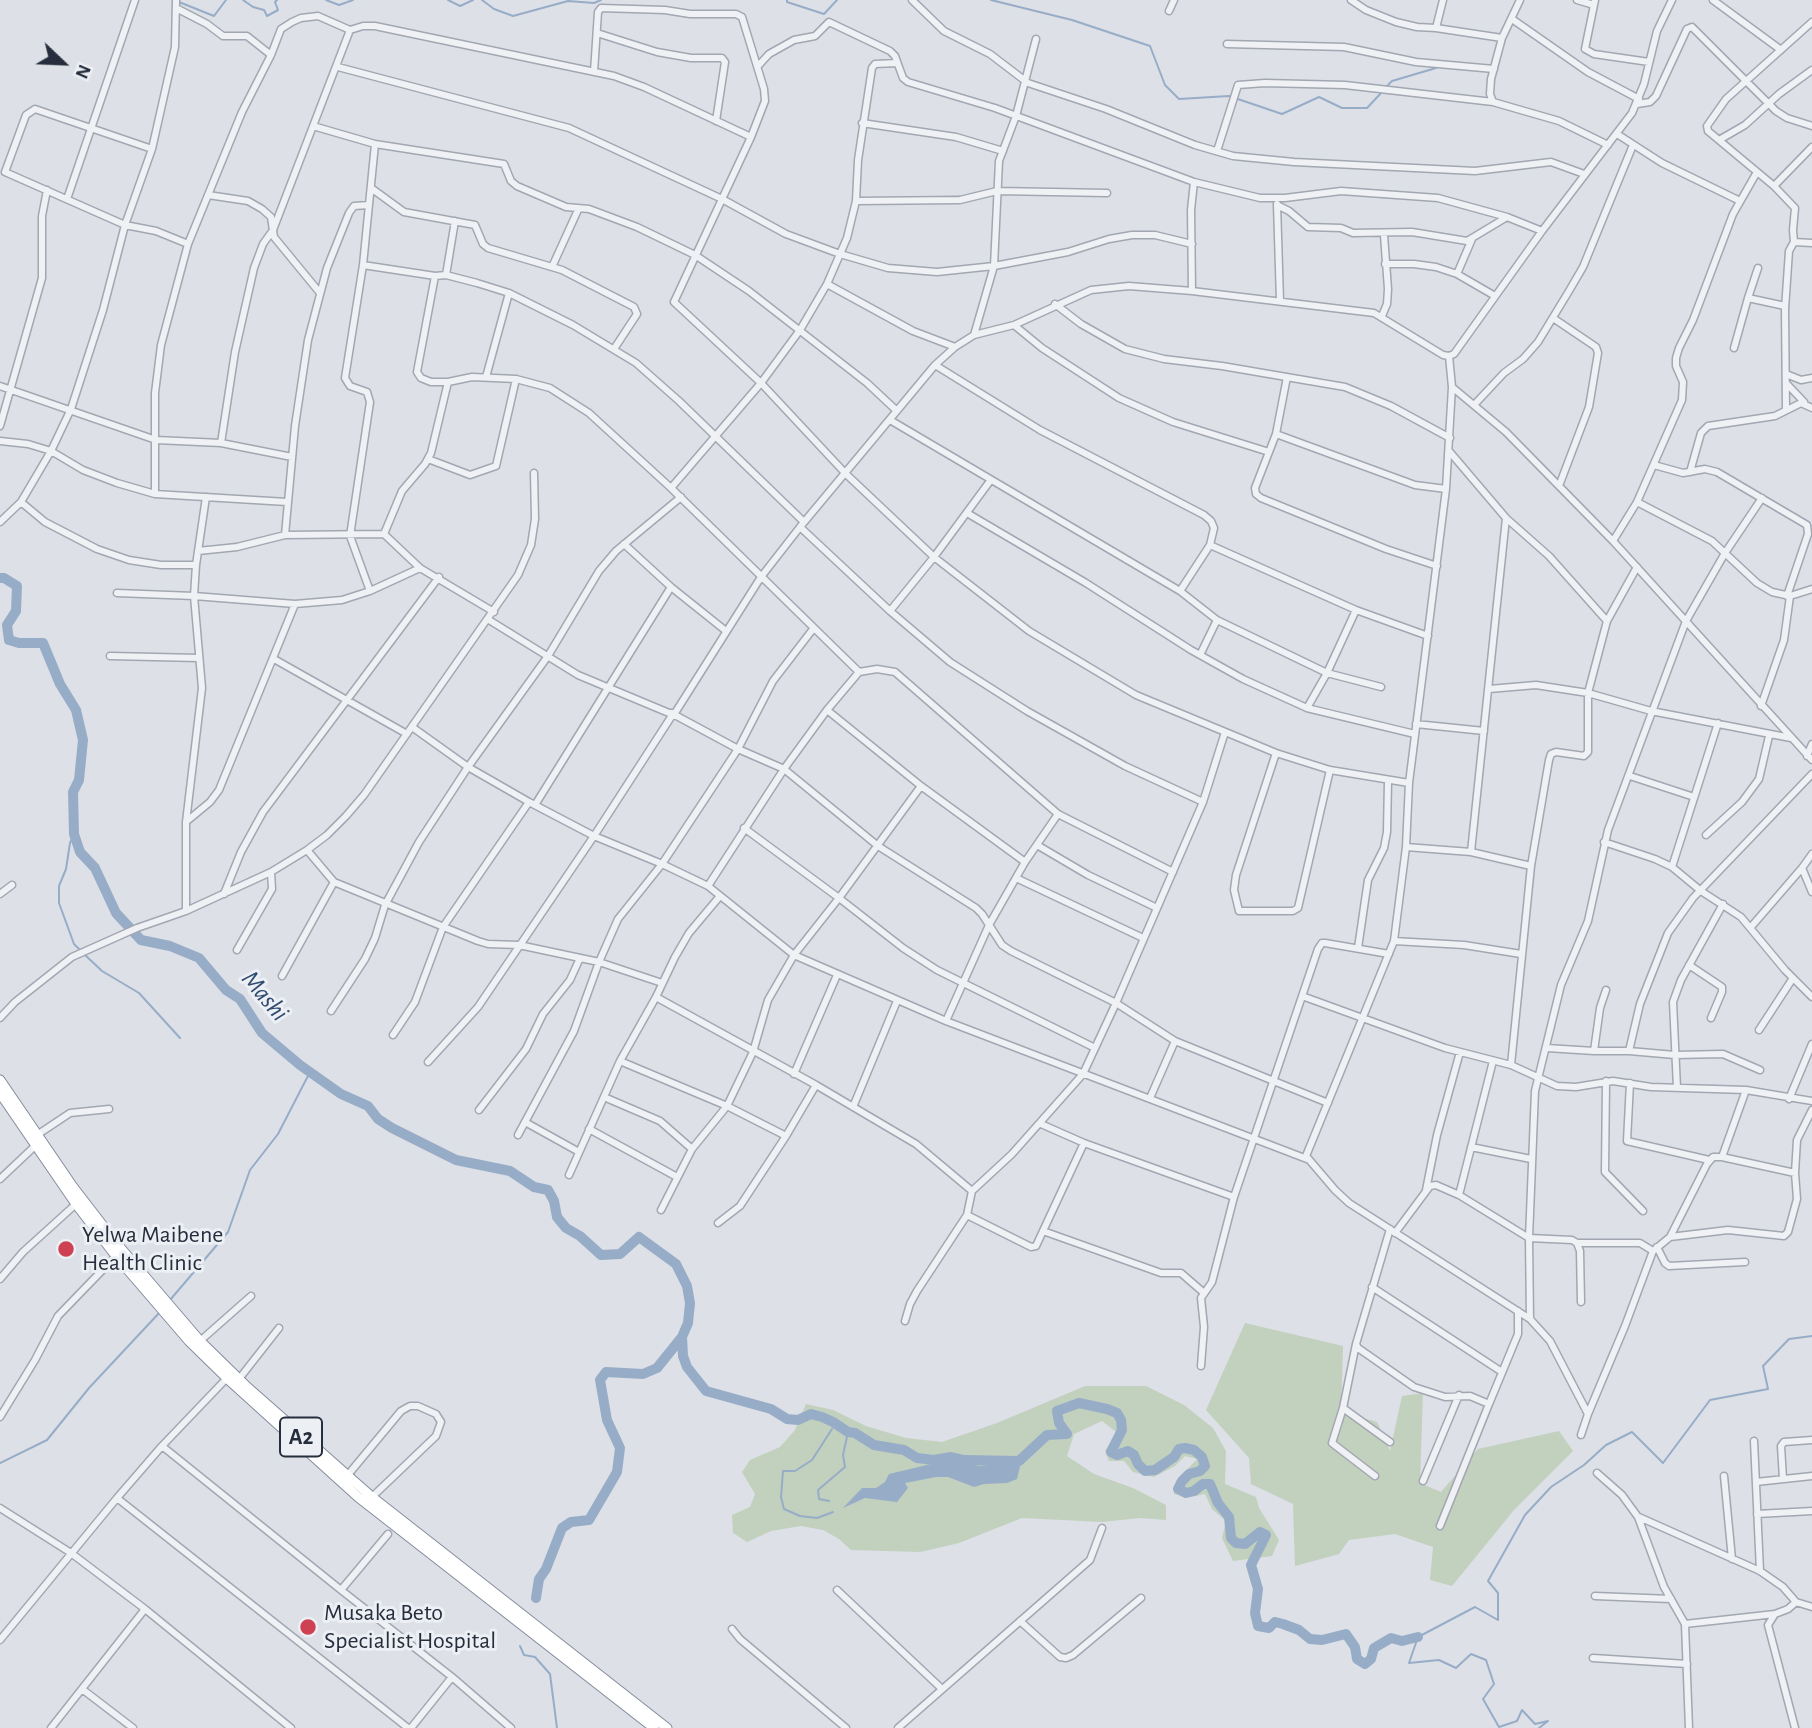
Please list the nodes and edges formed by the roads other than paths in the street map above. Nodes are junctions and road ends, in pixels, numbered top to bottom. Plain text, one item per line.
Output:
1 (135, 0) edge
2 (912, 0) edge
3 (1174, 0) edge
4 (1351, 0) edge
5 (1443, 0) edge
6 (1520, 0) edge
7 (1577, 0) edge
8 (1672, 0) edge
9 (1713, 0) edge
10 (1594, 2) edge
11 (176, 4) edge
12 (1169, 11) dead end
13 (1512, 19) junction
14 (1812, 22) edge
15 (1436, 28) junction
16 (350, 30) junction
17 (597, 33) junction
18 (1502, 38) junction
19 (1036, 39) dead end
20 (1227, 44) dead end
21 (1782, 50) junction
22 (271, 55) junction
23 (1649, 62) junction
24 (897, 63) junction
25 (758, 66) junction
26 (338, 67) junction
27 (1494, 69) junction
28 (1812, 70) edge
29 (594, 72) junction
30 (1025, 80) junction
31 (1747, 81) junction
32 (1493, 102) junction
33 (1638, 102) junction
34 (1768, 105) junction
35 (1016, 116) junction
36 (716, 121) junction
37 (862, 123) junction
38 (313, 126) junction
39 (1812, 126) edge
40 (90, 128) junction
41 (1617, 134) junction
42 (751, 137) junction
43 (1719, 141) junction
44 (375, 144) junction
45 (1608, 145) junction
46 (1633, 145) junction
47 (1812, 147) edge
48 (152, 149) junction
49 (1003, 151) junction
50 (1217, 151) junction
51 (1757, 172) junction
52 (1584, 174) junction
53 (1194, 182) junction
54 (1774, 186) junction
55 (371, 188) junction
56 (47, 190) junction
57 (997, 191) junction
58 (1107, 193) dead end
59 (208, 195) junction
60 (67, 199) junction
61 (722, 199) junction
62 (856, 201) junction
63 (1740, 201) junction
64 (1277, 202) junction
65 (369, 205) junction
66 (578, 210) junction
67 (1507, 217) junction
68 (455, 221) junction
69 (125, 225) junction
70 (273, 230) junction
71 (1542, 231) junction
72 (1384, 234) junction
73 (1472, 239) junction
74 (1794, 242) junction
75 (1812, 243) edge
76 (188, 244) junction
77 (1192, 244) junction
78 (840, 254) junction
79 (695, 256) junction
80 (1385, 264) junction
81 (363, 265) junction
82 (994, 266) junction
83 (552, 267) junction
84 (1758, 268) dead end
85 (1457, 274) junction
86 (446, 275) junction
87 (435, 276) junction
88 (827, 284) junction
89 (1192, 291) junction
90 (320, 293) junction
91 (509, 293) junction
92 (1495, 296) junction
93 (1748, 298) junction
94 (1279, 301) junction
95 (1055, 304) junction
96 (1786, 306) junction
97 (1382, 316) junction
98 (1553, 318) junction
99 (1014, 325) junction
100 (800, 330) junction
101 (974, 335) junction
102 (955, 347) junction
103 (1734, 348) dead end
104 (614, 349) junction
105 (1449, 356) junction
106 (935, 365) junction
107 (1786, 374) junction
108 (486, 377) junction
109 (1287, 377) junction
110 (516, 379) junction
111 (1812, 379) edge
112 (1801, 380) junction
113 (448, 382) junction
114 (761, 383) junction
115 (0, 386) edge
116 (1452, 387) junction
117 (10, 388) junction
118 (1788, 389) junction
119 (1474, 405) junction
120 (1809, 406) edge
121 (71, 409) junction
122 (1786, 410) junction
123 (897, 411) junction
124 (890, 420) junction
125 (0, 426) edge
126 (1276, 434) junction
127 (715, 436) junction
128 (1450, 438) junction
129 (0, 440) edge
130 (156, 440) junction
131 (221, 443) junction
132 (51, 451) junction
133 (1449, 451) junction
134 (1269, 452) junction
135 (292, 457) junction
136 (428, 459) junction
137 (1654, 465) junction
138 (1690, 472) junction
139 (534, 473) dead end
140 (846, 474) junction
141 (990, 481) junction
142 (1559, 486) junction
143 (671, 488) junction
144 (1446, 489) junction
145 (155, 494) junction
146 (206, 497) junction
147 (681, 498) junction
148 (1762, 498) junction
149 (21, 502) junction
150 (287, 502) junction
151 (1637, 502) junction
152 (967, 513) junction
153 (1506, 517) junction
154 (0, 522) edge
155 (802, 524) junction
156 (384, 534) junction
157 (285, 535) junction
158 (350, 536) junction
159 (1613, 541) junction
160 (624, 544) junction
161 (1210, 545) junction
162 (198, 551) junction
163 (1725, 553) junction
164 (934, 557) junction
165 (196, 565) junction
166 (1437, 566) junction
167 (1637, 567) junction
168 (420, 568) junction
169 (761, 577) junction
170 (439, 578) junction
171 (671, 587) junction
172 (1812, 589) edge
173 (370, 591) junction
174 (1180, 591) junction
175 (117, 593) dead end
176 (194, 596) junction
177 (1788, 596) junction
178 (295, 604) junction
179 (1356, 610) junction
180 (890, 611) junction
181 (494, 612) junction
182 (489, 620) junction
183 (1217, 620) junction
184 (1606, 621) junction
185 (1686, 621) junction
186 (813, 629) junction
187 (726, 631) junction
188 (1428, 636) junction
189 (1200, 655) junction
190 (110, 656) dead end
191 (548, 656) junction
192 (199, 658) junction
193 (274, 659) junction
194 (859, 672) junction
195 (1327, 674) junction
196 (1381, 687) dead end
197 (607, 689) junction
198 (1489, 689) junction
199 (1588, 692) junction
200 (349, 700) junction
201 (1761, 706) junction
202 (1307, 708) junction
203 (827, 710) junction
204 (1651, 711) junction
205 (673, 714) junction
206 (1717, 723) junction
207 (1416, 724) junction
208 (412, 727) junction
209 (1484, 731) junction
210 (1225, 732) junction
211 (407, 734) junction
212 (1415, 734) junction
213 (1769, 736) junction
214 (1791, 738) junction
215 (1812, 744) edge
216 (738, 749) junction
217 (1276, 753) junction
218 (1810, 758) edge
219 (468, 767) junction
220 (783, 769) junction
221 (1330, 770) junction
222 (1812, 774) edge
223 (1630, 776) junction
224 (1388, 781) junction
225 (1409, 783) junction
226 (921, 786) junction
227 (1694, 797) junction
228 (1203, 802) junction
229 (532, 803) junction
230 (1058, 814) junction
231 (186, 822) junction
232 (744, 828) junction
233 (1706, 835) dead end
234 (594, 836) junction
235 (1604, 842) junction
236 (1037, 845) junction
237 (878, 846) junction
238 (1406, 847) junction
239 (307, 850) junction
240 (1471, 852) junction
241 (1812, 854) edge
242 (1026, 862) junction
243 (662, 864) junction
244 (1531, 866) junction
245 (1672, 867) junction
246 (1802, 868) junction
247 (271, 872) junction
248 (1173, 872) junction
249 (1016, 878) junction
250 (334, 882) junction
251 (1811, 882) edge
252 (12, 885) dead end
253 (708, 886) junction
254 (1701, 891) junction
255 (1812, 892) edge
256 (0, 894) edge
257 (224, 894) junction
258 (720, 896) junction
259 (839, 898) junction
260 (1723, 904) junction
261 (385, 905) junction
262 (1157, 908) junction
263 (186, 911) junction
264 (989, 925) junction
265 (443, 927) junction
266 (1751, 927) junction
267 (1143, 938) junction
268 (1394, 941) junction
269 (519, 945) junction
270 (1358, 948) junction
271 (237, 950) dead end
272 (1389, 954) junction
273 (1521, 954) junction
274 (794, 956) junction
275 (580, 958) junction
276 (599, 962) junction
277 (1689, 965) junction
278 (837, 975) junction
279 (282, 976) dead end
280 (1793, 978) junction
281 (662, 983) junction
282 (963, 983) junction
283 (1606, 990) dead end
284 (1302, 996) junction
285 (656, 997) junction
286 (1812, 997) edge
287 (897, 1001) junction
288 (1116, 1003) junction
289 (331, 1011) dead end
290 (0, 1018) edge
291 (1711, 1018) dead end
292 (1363, 1020) junction
293 (946, 1021) junction
294 (1759, 1030) dead end
295 (393, 1035) dead end
296 (1174, 1041) junction
297 (1812, 1044) edge
298 (1095, 1048) junction
299 (1547, 1048) junction
300 (1594, 1051) junction
301 (1629, 1051) junction
302 (753, 1052) junction
303 (1460, 1052) junction
304 (1675, 1055) junction
305 (1493, 1060) junction
306 (620, 1061) junction
307 (428, 1062) dead end
308 (1511, 1065) junction
309 (1760, 1070) dead end
310 (794, 1074) junction
311 (1083, 1074) junction
312 (1538, 1076) junction
313 (0, 1080) edge
314 (1273, 1080) junction
315 (1606, 1081) junction
316 (1630, 1083) junction
317 (816, 1085) junction
318 (1677, 1088) junction
319 (1746, 1090) junction
320 (0, 1093) edge
321 (604, 1097) junction
322 (1150, 1098) junction
323 (1789, 1099) junction
324 (1812, 1101) edge
325 (1328, 1103) junction
326 (727, 1106) junction
327 (853, 1107) junction
328 (109, 1109) dead end
329 (479, 1110) dead end
330 (1812, 1110) edge
331 (525, 1122) junction
332 (1041, 1124) junction
333 (589, 1129) junction
334 (37, 1135) junction
335 (518, 1135) dead end
336 (786, 1136) junction
337 (1253, 1138) junction
338 (1084, 1143) junction
339 (36, 1146) junction
340 (1471, 1147) junction
341 (692, 1149) junction
342 (579, 1152) junction
343 (1722, 1157) junction
344 (1307, 1159) junction
345 (1531, 1159) junction
346 (1709, 1160) junction
347 (1795, 1173) junction
348 (569, 1175) dead end
349 (677, 1177) junction
350 (0, 1179) edge
351 (972, 1191) junction
352 (1426, 1192) junction
353 (1459, 1195) junction
354 (1234, 1197) junction
355 (76, 1204) junction
356 (662, 1210) dead end
357 (1643, 1212) dead end
358 (967, 1215) junction
359 (718, 1223) dead end
360 (1043, 1231) junction
361 (1393, 1231) junction
362 (1670, 1237) junction
363 (1529, 1238) junction
364 (1577, 1243) junction
365 (1655, 1249) junction
366 (116, 1256) junction
367 (1745, 1262) dead end
368 (0, 1279) edge
369 (1372, 1287) junction
370 (1204, 1293) junction
371 (251, 1296) dead end
372 (1581, 1303) dead end
373 (1518, 1311) junction
374 (1530, 1319) junction
375 (905, 1321) dead end
376 (279, 1328) dead end
377 (200, 1340) junction
378 (1356, 1344) junction
379 (1201, 1366) dead end
380 (1502, 1373) junction
381 (233, 1377) junction
382 (1459, 1395) junction
383 (1489, 1404) junction
384 (1343, 1408) junction
385 (1588, 1414) junction
386 (0, 1417) edge
387 (1581, 1435) dead end
388 (1812, 1440) edge
389 (1754, 1441) dead end
390 (1390, 1442) dead end
391 (162, 1446) junction
392 (1597, 1473) dead end
393 (347, 1476) junction
394 (1375, 1476) dead end
395 (1724, 1476) dead end
396 (1812, 1476) edge
397 (1783, 1479) junction
398 (1423, 1481) dead end
399 (1756, 1482) junction
400 (372, 1497) junction
401 (117, 1498) junction
402 (0, 1508) edge
403 (1812, 1511) edge
404 (1757, 1514) junction
405 (1638, 1517) junction
406 (1440, 1526) dead end
407 (1102, 1528) dead end
408 (388, 1534) dead end
409 (71, 1553) junction
410 (1732, 1559) junction
411 (1760, 1571) junction
412 (341, 1590) junction
413 (837, 1590) dead end
414 (1595, 1596) dead end
415 (1141, 1598) dead end
416 (1671, 1600) junction
417 (1796, 1602) junction
418 (1812, 1607) edge
419 (145, 1609) junction
420 (1775, 1614) junction
421 (1020, 1621) junction
422 (1685, 1624) junction
423 (732, 1629) dead end
424 (1, 1635) edge
425 (1593, 1658) dead end
426 (1687, 1664) junction
427 (452, 1677) junction
428 (604, 1683) junction
429 (82, 1689) junction
430 (942, 1689) junction
431 (286, 1726) edge
432 (51, 1728) edge
433 (133, 1728) edge
434 (409, 1728) edge
435 (511, 1728) edge
436 (654, 1728) edge
437 (667, 1728) edge
438 (846, 1728) edge
439 (898, 1728) edge
440 (1689, 1728) edge
441 (1795, 1728) edge

1 - 40 street
2 - 30 street
3 - 12 street
4 - 15 street
5 - 15 street
6 - 13 street
7 - 10 street
8 - 23 street
9 - 21 street
10 - 23 street
11 - 22 street
11 - 48 street
13 - 18 street
13 - 33 street
14 - 21 street
15 - 18 street
16 - 22 street
16 - 26 street
16 - 29 street
17 - 25 street
17 - 29 street
17 - 36 street
18 - 27 street
19 - 30 street
20 - 27 street
21 - 31 street
22 - 59 street
23 - 33 street
24 - 25 street
24 - 35 street
24 - 37 street
25 - 42 street
26 - 38 street
26 - 61 street
27 - 32 street
28 - 34 street
29 - 36 street
30 - 35 street
30 - 50 street
31 - 33 street
31 - 34 street
31 - 43 street
32 - 45 street
32 - 50 street
33 - 41 street
34 - 39 street
34 - 43 street
35 - 49 street
35 - 53 street
36 - 42 street
37 - 49 street
37 - 62 street
38 - 44 street
38 - 70 street
40 - 48 street
40 - 56 street
40 - 60 street
41 - 45 street
41 - 46 street
42 - 61 street
43 - 51 street
44 - 55 street
44 - 66 street
45 - 52 street
46 - 63 street
46 - 98 street
47 - 54 street
48 - 69 street
49 - 57 street
50 - 52 street
51 - 54 street
51 - 63 street
52 - 71 street
53 - 64 street
53 - 77 street
54 - 74 street
55 - 65 street
55 - 68 street
56 - 60 street
56 - 117 street
57 - 58 street
57 - 62 street
57 - 82 street
59 - 70 street
59 - 76 street
60 - 69 street
61 - 78 street
61 - 79 street
62 - 78 street
63 - 137 street
64 - 67 street
64 - 72 street
64 - 94 street
65 - 81 street
65 - 90 street
66 - 79 street
66 - 83 street
67 - 71 street
67 - 73 street
68 - 83 street
68 - 86 street
69 - 76 street
69 - 121 street
70 - 90 street
70 - 131 street
71 - 92 street
72 - 73 street
72 - 80 street
73 - 85 street
74 - 75 street
74 - 96 street
76 - 130 street
77 - 82 street
77 - 89 street
78 - 82 street
78 - 88 street
79 - 100 street
79 - 114 street
80 - 85 street
80 - 97 street
81 - 87 street
81 - 158 street
82 - 101 street
83 - 104 street
84 - 93 street
85 - 92 street
86 - 87 street
86 - 91 street
87 - 113 street
88 - 100 street
88 - 102 street
89 - 94 street
89 - 95 street
90 - 135 street
91 - 104 street
91 - 108 street
92 - 105 street
93 - 96 street
93 - 103 street
94 - 97 street
95 - 99 street
95 - 109 street
96 - 107 street
97 - 105 street
98 - 119 street
98 - 142 street
99 - 101 street
99 - 134 street
100 - 114 street
100 - 123 street
101 - 102 street
102 - 106 street
104 - 127 street
105 - 116 street
106 - 123 street
106 - 161 street
107 - 112 street
107 - 118 street
108 - 110 street
108 - 113 street
109 - 126 street
109 - 128 street
110 - 136 street
110 - 143 street
111 - 112 street
112 - 118 street
113 - 136 street
114 - 127 street
114 - 140 street
115 - 117 street
116 - 119 street
116 - 128 street
117 - 121 street
117 - 125 street
118 - 120 street
118 - 122 street
119 - 142 street
120 - 122 street
121 - 130 street
121 - 132 street
122 - 138 street
123 - 124 street
124 - 140 street
124 - 141 street
126 - 134 street
126 - 144 street
127 - 143 street
127 - 155 street
128 - 133 street
129 - 132 street
130 - 131 street
130 - 145 street
131 - 135 street
132 - 145 street
132 - 149 street
133 - 144 street
133 - 153 street
134 - 166 street
135 - 150 street
136 - 156 street
137 - 138 street
137 - 151 street
138 - 148 street
139 - 181 street
140 - 155 street
140 - 164 street
141 - 152 street
141 - 174 street
142 - 159 street
143 - 147 street
144 - 166 street
145 - 146 street
146 - 150 street
146 - 162 street
147 - 160 street
147 - 169 street
148 - 163 street
148 - 177 street
149 - 154 street
149 - 165 street
150 - 157 street
151 - 159 street
151 - 163 street
152 - 164 street
152 - 189 street
153 - 184 street
153 - 198 street
155 - 169 street
155 - 180 street
156 - 158 street
156 - 168 street
157 - 158 street
157 - 162 street
158 - 173 street
159 - 167 street
160 - 171 street
160 - 191 street
161 - 174 street
161 - 179 street
162 - 165 street
163 - 177 street
163 - 185 street
164 - 180 street
164 - 210 street
165 - 176 street
166 - 188 street
167 - 184 street
167 - 185 street
168 - 170 street
168 - 173 street
169 - 186 street
169 - 187 street
170 - 181 street
170 - 200 street
171 - 187 street
171 - 197 street
172 - 177 street
173 - 178 street
174 - 183 street
175 - 176 street
176 - 178 street
176 - 192 street
177 - 201 street
178 - 193 street
179 - 188 street
179 - 195 street
180 - 228 street
181 - 182 street
182 - 191 street
182 - 208 street
183 - 189 street
183 - 195 street
184 - 199 street
185 - 201 street
185 - 204 street
186 - 194 street
186 - 216 street
187 - 205 street
188 - 207 street
189 - 202 street
190 - 192 street
191 - 197 street
191 - 219 street
192 - 231 street
193 - 200 street
193 - 231 street
194 - 203 street
194 - 230 street
195 - 196 street
195 - 202 street
197 - 205 street
197 - 229 street
198 - 199 street
198 - 209 street
199 - 204 street
199 - 244 street
200 - 211 street
200 - 257 street
201 - 214 street
202 - 212 street
203 - 220 street
203 - 226 street
204 - 206 street
204 - 223 street
205 - 216 street
205 - 234 street
206 - 213 street
206 - 227 street
207 - 209 street
207 - 212 street
208 - 211 street
208 - 219 street
209 - 240 street
210 - 217 street
210 - 228 street
211 - 239 street
212 - 225 street
213 - 214 street
213 - 233 street
214 - 218 street
215 - 218 street
216 - 220 street
216 - 243 street
217 - 221 street
217 - 221 street
219 - 229 street
219 - 261 street
220 - 232 street
220 - 237 street
221 - 224 street
222 - 254 street
223 - 227 street
223 - 235 street
224 - 225 street
224 - 270 street
225 - 238 street
226 - 237 street
226 - 242 street
227 - 245 street
228 - 248 street
229 - 234 street
229 - 265 street
230 - 236 street
230 - 248 street
231 - 263 street
232 - 253 street
232 - 259 street
234 - 243 street
234 - 269 street
235 - 245 street
235 - 299 street
236 - 242 street
236 - 262 street
237 - 259 street
237 - 264 street
238 - 240 street
238 - 268 street
239 - 247 street
239 - 250 street
240 - 244 street
241 - 246 street
242 - 249 street
243 - 253 street
243 - 276 street
244 - 273 street
245 - 254 street
246 - 251 street
246 - 266 street
247 - 257 street
247 - 271 street
248 - 262 street
249 - 264 street
249 - 267 street
250 - 261 street
250 - 279 street
251 - 255 street
252 - 256 street
253 - 258 street
254 - 260 street
254 - 301 street
257 - 263 street
258 - 274 street
258 - 281 street
259 - 274 street
259 - 282 street
260 - 266 street
260 - 277 street
261 - 265 street
261 - 289 street
262 - 267 street
263 - 290 street
264 - 282 street
264 - 288 street
265 - 269 street
265 - 295 street
266 - 280 street
267 - 288 street
268 - 272 street
268 - 273 street
269 - 275 street
269 - 307 street
270 - 272 street
270 - 284 street
272 - 292 street
273 - 308 street
274 - 278 street
274 - 302 street
275 - 276 street
275 - 329 street
276 - 281 street
276 - 331 street
277 - 291 street
277 - 304 street
278 - 287 street
278 - 310 street
280 - 286 street
280 - 294 street
281 - 285 street
282 - 293 street
282 - 298 street
283 - 300 street
284 - 292 street
284 - 314 street
285 - 302 street
285 - 306 street
287 - 293 street
287 - 327 street
288 - 296 street
288 - 298 street
292 - 303 street
292 - 325 street
293 - 311 street
296 - 314 street
296 - 322 street
297 - 323 street
298 - 311 street
299 - 300 street
299 - 312 street
300 - 301 street
301 - 304 street
302 - 310 street
302 - 326 street
303 - 305 street
303 - 352 street
304 - 309 street
304 - 318 street
305 - 308 street
305 - 340 street
306 - 321 street
306 - 326 street
308 - 312 street
310 - 317 street
311 - 322 street
311 - 332 street
312 - 315 street
312 - 345 street
313 - 334 highway, A2
314 - 325 street
314 - 337 street
315 - 316 street
315 - 357 street
316 - 318 street
316 - 346 street
317 - 327 street
317 - 336 street
318 - 319 street
319 - 323 street
319 - 343 street
320 - 339 highway, A2
321 - 333 street
321 - 341 street
322 - 337 street
323 - 324 street
325 - 344 street
326 - 336 street
326 - 341 street
327 - 351 street
328 - 334 street
330 - 347 street
331 - 335 street
331 - 342 street
332 - 338 street
332 - 351 street
333 - 342 street
333 - 349 street
334 - 377 highway, A2
336 - 359 street
337 - 344 street
337 - 354 street
338 - 354 street
338 - 360 street
339 - 350 street
339 - 355 highway, A2
340 - 345 street
340 - 353 street
341 - 349 street
342 - 348 street
343 - 346 street
343 - 347 street
344 - 361 street
345 - 363 street
346 - 362 street
347 - 362 street
349 - 356 street
351 - 358 street
352 - 353 street
352 - 361 street
353 - 363 street
354 - 370 street
355 - 366 highway, A2
355 - 368 street
358 - 360 street
358 - 375 street
360 - 370 street
361 - 369 street
361 - 373 street
362 - 365 street
363 - 364 street
363 - 374 street
364 - 365 street
364 - 372 street
365 - 367 street
365 - 385 street
366 - 381 highway, A2
366 - 386 street
369 - 378 street
369 - 380 street
370 - 379 street
371 - 377 street
373 - 374 street
373 - 380 street
374 - 385 street
376 - 381 street
377 - 381 highway, A2
378 - 382 street
378 - 384 street
380 - 383 street
381 - 391 street
381 - 393 highway, A2
381 - 428 highway, A2
382 - 383 street
382 - 398 street
383 - 406 street
384 - 390 street
384 - 394 street
385 - 387 street
388 - 397 street
389 - 399 street
391 - 401 street
391 - 412 street
392 - 405 street
393 - 400 highway, A2
393 - 400 street
395 - 410 street
396 - 397 street
397 - 399 street
399 - 404 street
400 - 428 highway, A2
401 - 409 street
401 - 434 street
402 - 409 street
403 - 404 street
404 - 411 street
405 - 410 street
405 - 416 street
407 - 421 street
408 - 412 street
409 - 419 street
409 - 424 street
410 - 411 street
411 - 417 street
412 - 427 street
413 - 430 street
414 - 416 street
415 - 421 street
416 - 422 street
417 - 418 street
417 - 420 street
419 - 429 street
419 - 431 street
420 - 422 street
420 - 441 street
421 - 430 street
422 - 426 street
423 - 438 street
425 - 426 street
426 - 440 street
427 - 434 street
427 - 435 street
428 - 436 highway, A2
428 - 437 highway, A2
429 - 432 street
429 - 433 street
430 - 439 street

